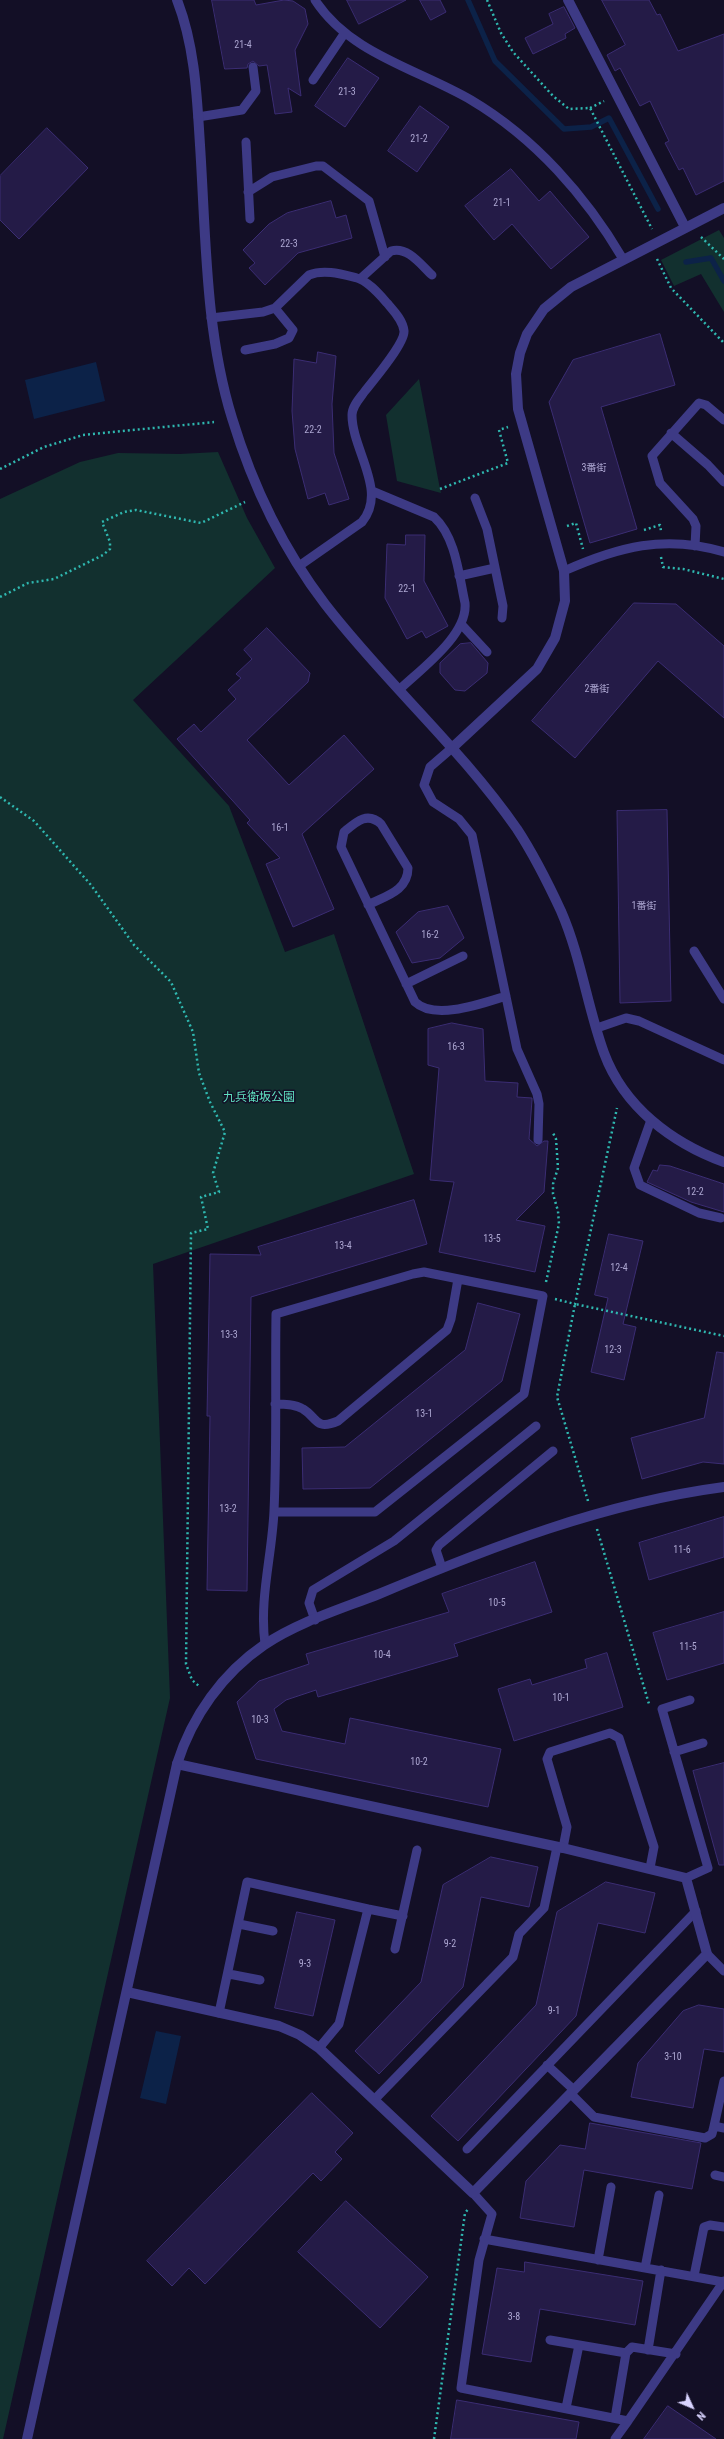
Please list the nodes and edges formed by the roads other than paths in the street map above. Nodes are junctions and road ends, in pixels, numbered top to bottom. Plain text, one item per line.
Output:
1 (177, 0) edge
2 (315, 0) edge
3 (568, 0) edge
4 (344, 34) junction
5 (253, 67) dead end
6 (313, 80) dead end
7 (198, 117) junction
8 (246, 142) dead end
9 (248, 192) junction
10 (724, 208) edge
11 (250, 218) dead end
12 (685, 227) junction
13 (384, 257) junction
14 (623, 259) junction
15 (432, 275) dead end
16 (360, 279) junction
17 (275, 308) junction
18 (211, 318) junction
19 (246, 350) dead end
20 (724, 420) edge
21 (672, 433) junction
22 (724, 482) edge
23 (372, 491) junction
24 (475, 498) dead end
25 (695, 546) junction
26 (724, 552) edge
27 (299, 566) junction
28 (495, 568) junction
29 (564, 571) junction
30 (459, 576) junction
31 (502, 618) dead end
32 (461, 624) junction
33 (487, 652) dead end
34 (399, 690) junction
35 (452, 748) junction
36 (368, 905) junction
37 (694, 952) dead end
38 (464, 956) dead end
39 (406, 984) junction
40 (506, 996) junction
41 (724, 999) edge
42 (597, 1028) junction
43 (724, 1060) edge
44 (651, 1120) junction
45 (538, 1140) dead end
46 (724, 1162) edge
47 (721, 1218) dead end
48 (458, 1279) junction
49 (275, 1404) junction
50 (536, 1426) dead end
51 (553, 1451) dead end
52 (724, 1487) edge
53 (274, 1512) junction
54 (442, 1568) junction
55 (315, 1620) junction
56 (265, 1644) junction
57 (690, 1700) dead end
58 (703, 1743) dead end
59 (674, 1752) junction
60 (177, 1764) junction
61 (560, 1847) junction
62 (417, 1850) dead end
63 (650, 1868) junction
64 (686, 1878) junction
65 (368, 1909) junction
66 (696, 1911) junction
67 (403, 1916) junction
68 (239, 1924) junction
69 (273, 1931) dead end
70 (395, 1949) dead end
71 (707, 1954) junction
72 (724, 1971) edge
73 (229, 1974) junction
74 (260, 1980) dead end
75 (127, 1992) junction
76 (219, 2013) junction
77 (319, 2048) junction
78 (547, 2065) junction
79 (724, 2081) edge
80 (572, 2092) junction
81 (375, 2099) junction
82 (714, 2126) junction
83 (724, 2128) edge
84 (466, 2149) dead end
85 (611, 2187) dead end
86 (473, 2193) junction
87 (659, 2195) dead end
88 (724, 2228) edge
89 (484, 2240) junction
90 (598, 2260) junction
91 (645, 2268) junction
92 (660, 2270) junction
93 (694, 2276) junction
94 (724, 2281) edge
95 (550, 2340) dead end
96 (579, 2345) junction
97 (648, 2350) junction
98 (626, 2353) junction
99 (676, 2354) junction
100 (566, 2408) junction
101 (615, 2418) junction
102 (628, 2421) junction
103 (27, 2439) edge
104 (615, 2439) edge

1 - 7 street
2 - 4 lane
3 - 12 street
4 - 6 lane
4 - 14 lane
5 - 7 lane
7 - 18 street
8 - 9 lane
9 - 11 lane
9 - 13 lane
10 - 12 street
12 - 14 street
13 - 15 lane
13 - 16 lane
14 - 29 street
16 - 17 lane
16 - 23 lane
17 - 18 lane
17 - 19 lane
18 - 27 street
20 - 21 lane
21 - 22 lane
21 - 25 lane
23 - 27 lane
23 - 30 lane
24 - 28 lane
25 - 26 lane
25 - 29 lane
27 - 34 street
28 - 30 lane
28 - 31 lane
29 - 35 street
30 - 32 lane
32 - 33 lane
32 - 34 lane
34 - 35 street
35 - 40 lane
35 - 42 street
36 - 36 lane
36 - 39 lane
37 - 41 lane
38 - 39 lane
39 - 40 lane
40 - 45 lane
42 - 43 lane
42 - 44 street
44 - 46 street
44 - 47 lane
48 - 49 lane
48 - 49 lane
48 - 53 lane
49 - 53 lane
50 - 55 lane
51 - 54 lane
52 - 54 street
53 - 56 lane
54 - 55 street
55 - 56 street
56 - 60 street
57 - 59 lane
58 - 59 lane
59 - 64 lane
60 - 61 street
60 - 75 street
61 - 63 street
61 - 63 lane
61 - 81 lane
62 - 67 lane
63 - 64 street
64 - 66 street
65 - 67 lane
65 - 68 lane
65 - 77 lane
66 - 71 street
66 - 78 lane
67 - 70 lane
68 - 69 lane
68 - 73 lane
71 - 72 lane
71 - 80 street
73 - 74 lane
73 - 76 lane
75 - 76 street
75 - 103 street
76 - 77 street
77 - 81 street
78 - 80 lane
78 - 84 lane
79 - 82 lane
80 - 82 lane
80 - 86 street
81 - 86 street
82 - 83 lane
85 - 90 lane
86 - 89 lane
87 - 91 lane
88 - 93 lane
89 - 90 lane
89 - 100 lane
90 - 91 lane
91 - 92 lane
92 - 93 lane
92 - 97 lane
93 - 94 lane
94 - 99 lane
95 - 96 lane
96 - 98 lane
96 - 100 lane
97 - 98 lane
97 - 99 lane
98 - 101 lane
99 - 102 lane
100 - 101 lane
101 - 102 lane
102 - 104 lane

